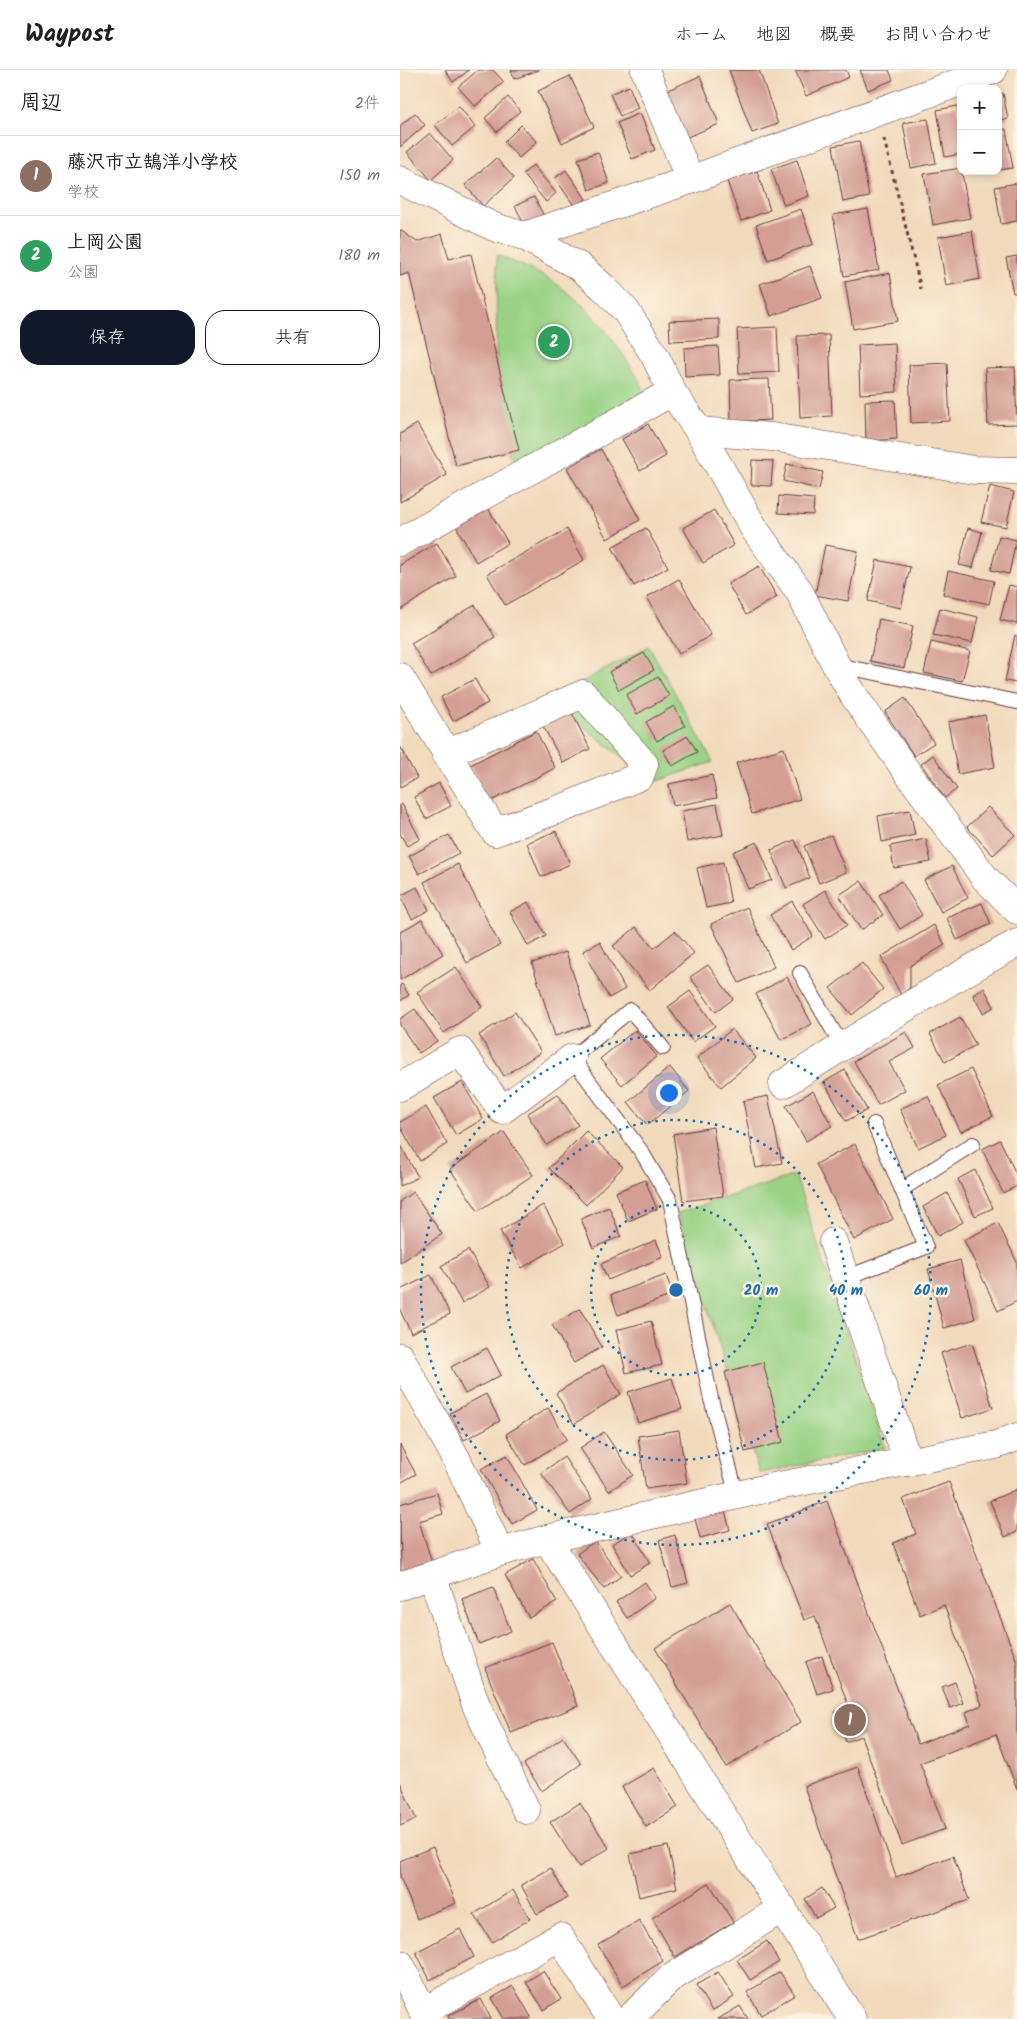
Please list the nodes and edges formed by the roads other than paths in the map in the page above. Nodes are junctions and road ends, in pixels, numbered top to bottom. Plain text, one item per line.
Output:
1 (645, 70) edge
2 (993, 70) edge
3 (400, 180) edge
4 (690, 180) junction
5 (524, 236) junction
6 (672, 392) junction
7 (698, 431) junction
8 (1017, 471) edge
9 (400, 542) edge
10 (836, 665) junction
11 (400, 677) edge
12 (1017, 702) edge
13 (446, 754) junction
14 (1017, 910) edge
15 (1017, 943) edge
16 (800, 972) dead end
17 (842, 1046) junction
18 (663, 1048) dead end
19 (572, 1058) junction
20 (783, 1084) dead end
21 (400, 1087) edge
22 (874, 1124) dead end
23 (973, 1144) dead end
24 (902, 1189) junction
25 (833, 1242) dead end
26 (845, 1278) junction
27 (400, 1356) edge
28 (1017, 1437) edge
29 (908, 1462) junction
30 (737, 1496) junction
31 (547, 1540) junction
32 (500, 1552) junction
33 (432, 1575) junction
34 (400, 1586) edge
35 (526, 1810) dead end
36 (784, 1908) junction
37 (400, 1964) edge
38 (425, 2015) edge
39 (611, 2019) edge
40 (629, 2019) edge
41 (852, 2019) edge

1 - 4 street
2 - 4 street
3 - 5 street
4 - 5 street
5 - 6 street
6 - 7 street
6 - 9 street
7 - 8 street
7 - 10 street
10 - 12 lane
10 - 14 street
11 - 13 street
13 - 13 street
15 - 17 street
16 - 17 lane
17 - 20 street
18 - 19 lane
19 - 21 street
19 - 30 lane
22 - 24 lane
23 - 24 lane
24 - 26 lane
25 - 26 street
26 - 29 street
27 - 32 street
28 - 29 street
29 - 30 street
30 - 31 street
31 - 32 street
31 - 36 street
32 - 33 street
33 - 34 street
33 - 35 street
36 - 40 street
36 - 41 street
37 - 38 street
38 - 39 street

